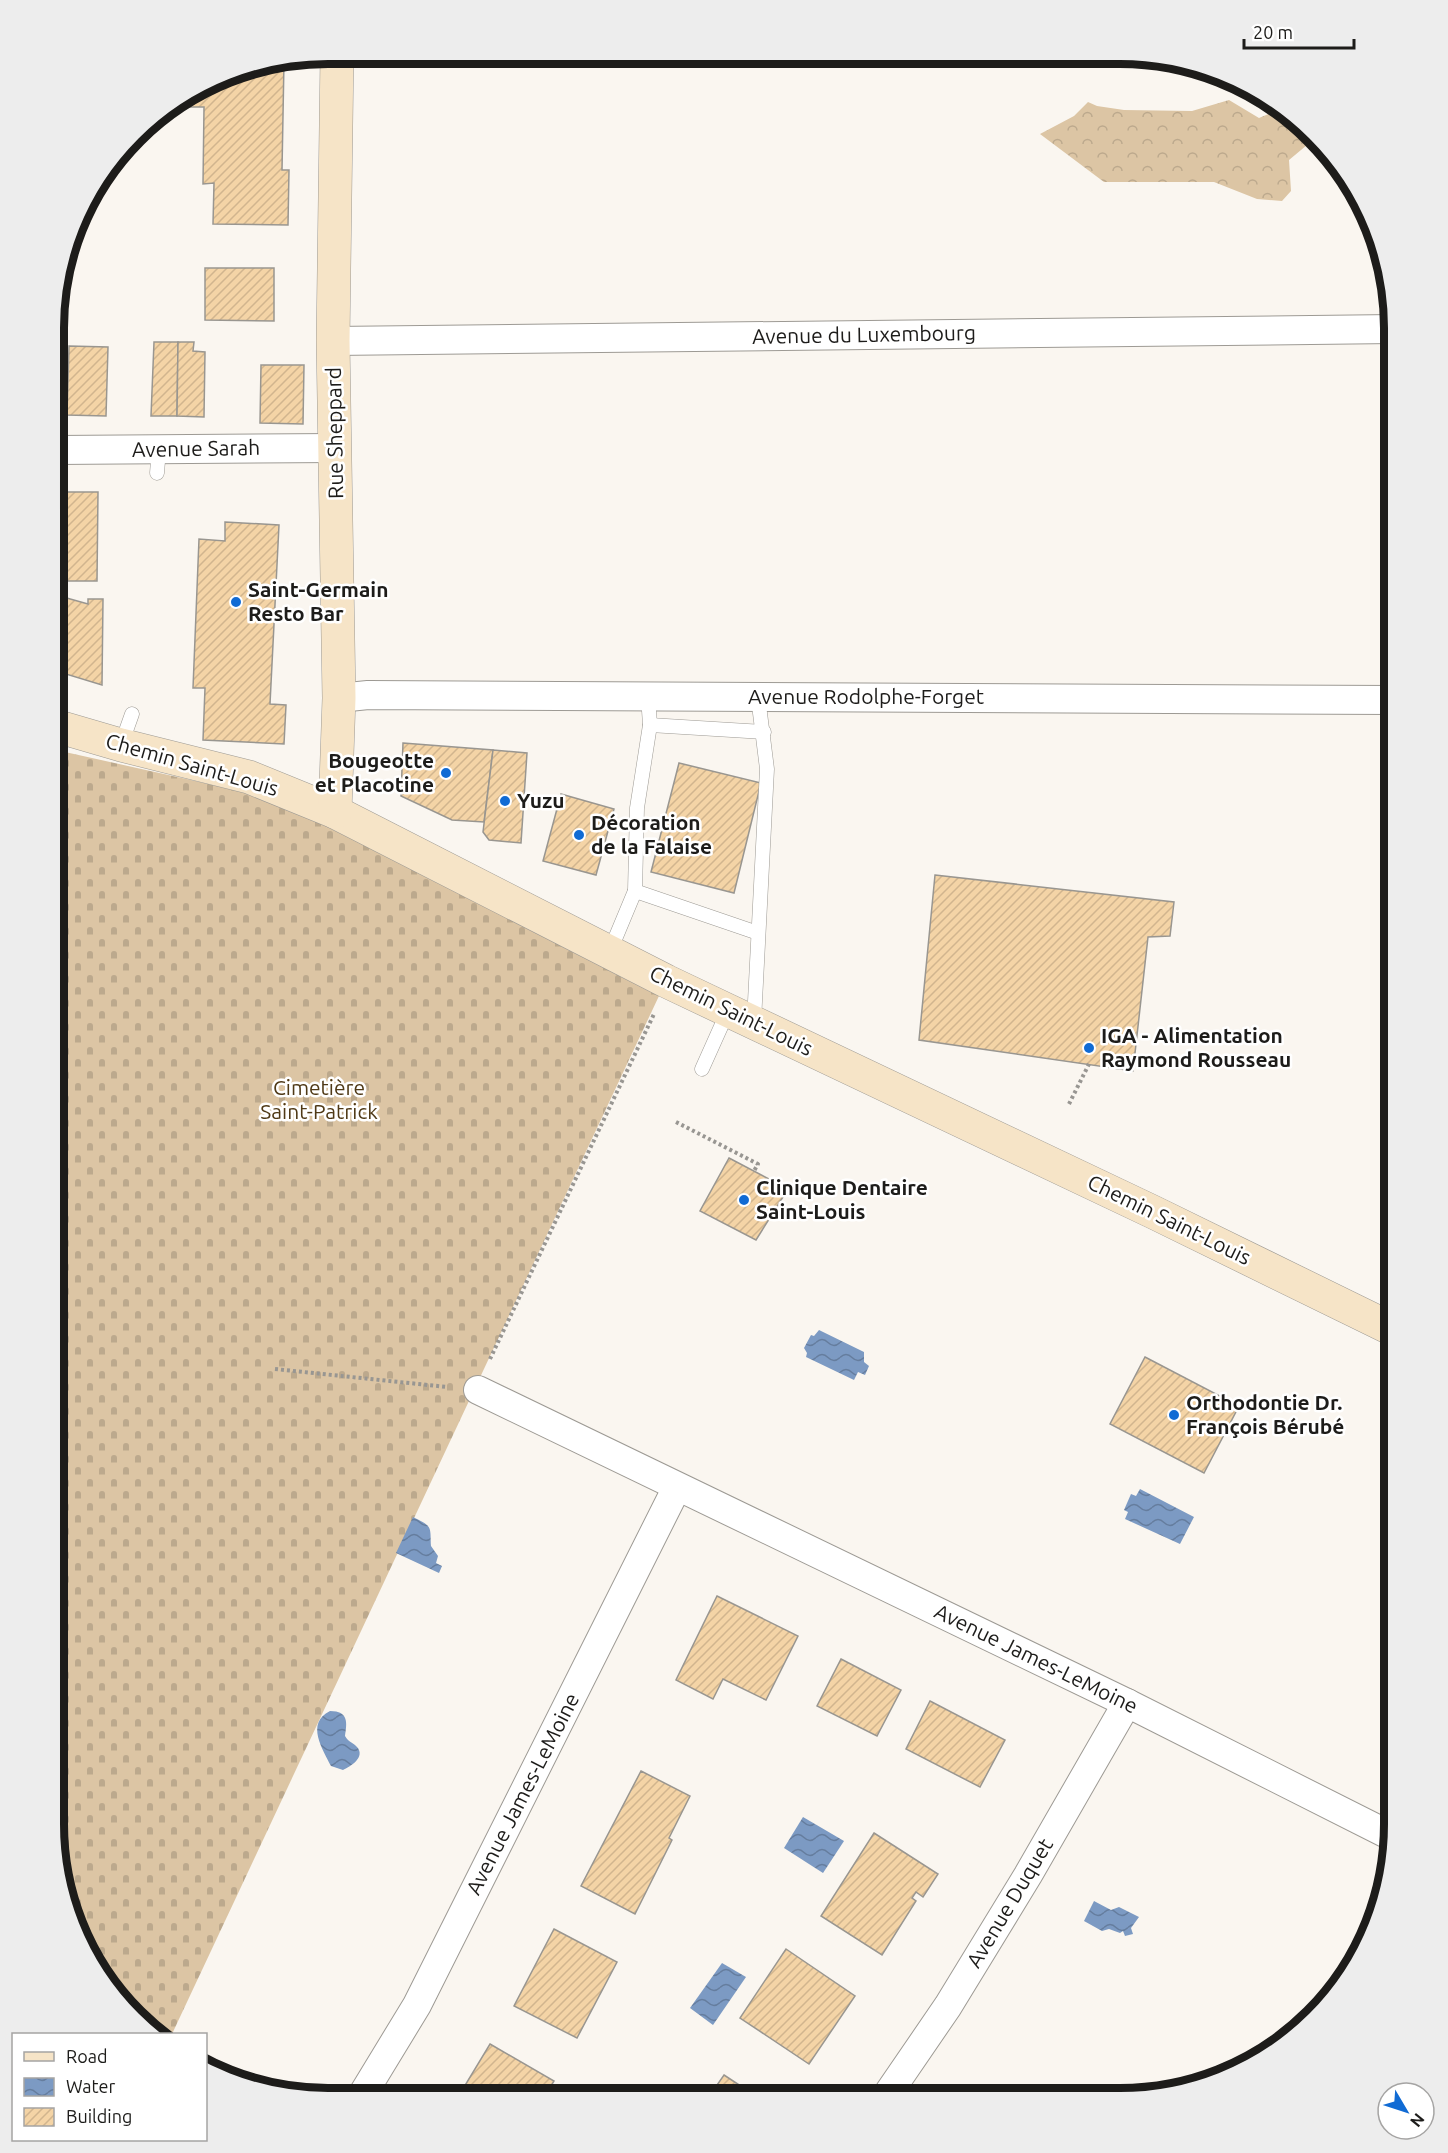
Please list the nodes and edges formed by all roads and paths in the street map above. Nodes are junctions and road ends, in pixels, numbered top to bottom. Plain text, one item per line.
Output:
1 (337, 64) edge
2 (1384, 329) edge
3 (333, 341) junction
4 (336, 448) junction
5 (64, 451) edge
6 (648, 696) junction
7 (758, 697) junction
8 (339, 698) junction
9 (1384, 699) edge
10 (132, 714) dead end
11 (650, 724) junction
12 (64, 728) edge
13 (764, 732) junction
14 (121, 745) junction
15 (335, 812) junction
16 (635, 891) junction
17 (758, 933) junction
18 (610, 951) junction
19 (658, 1005) dead end
20 (741, 1017) junction
21 (1089, 1064) dead end
22 (702, 1069) dead end
23 (1069, 1104) dead end
24 (676, 1122) dead end
25 (754, 1171) dead end
26 (1384, 1321) edge
27 (275, 1369) dead end
28 (478, 1390) junction
29 (677, 1487) junction
30 (1127, 1702) junction
31 (1384, 1832) edge
32 (366, 2088) edge
33 (892, 2088) edge

1 - 3 street, Rue Sheppard
2 - 3 street, Avenue du Luxembourg
3 - 4 street, Rue Sheppard
4 - 5 street, Avenue Sarah
4 - 8 street, Rue Sheppard
6 - 7 street, Avenue Rodolphe-Forget
6 - 8 street, Avenue Rodolphe-Forget
6 - 11 lane
7 - 9 street, Avenue Rodolphe-Forget
7 - 13 lane
8 - 15 street, Rue Sheppard
10 - 14 lane
11 - 13 lane
11 - 16 lane
12 - 14 street, Chemin Saint-Louis
13 - 17 lane
14 - 15 street, Chemin Saint-Louis
15 - 18 street, Chemin Saint-Louis
16 - 17 lane
16 - 18 lane
17 - 20 lane
18 - 20 street, Chemin Saint-Louis
19 - 28 path
20 - 22 lane
20 - 26 street, Chemin Saint-Louis
21 - 23 path
24 - 25 path
27 - 28 path
28 - 29 street, Avenue James-LeMoine
29 - 30 street, Avenue James-LeMoine
29 - 32 street, Avenue James-LeMoine
30 - 31 street, Avenue James-LeMoine
30 - 33 street, Avenue Duquet

